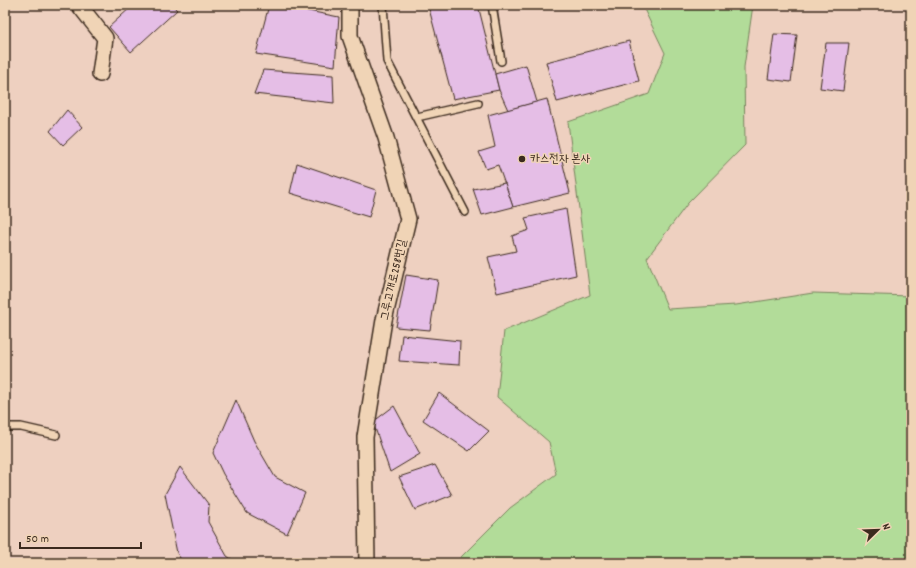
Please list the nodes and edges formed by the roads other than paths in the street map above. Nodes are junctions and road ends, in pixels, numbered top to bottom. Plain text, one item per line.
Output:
1 (79, 5) edge
2 (350, 5) edge
3 (383, 5) edge
4 (492, 5) edge
5 (501, 61) dead end
6 (100, 74) dead end
7 (478, 103) dead end
8 (417, 117) junction
9 (465, 212) dead end
10 (5, 427) edge
11 (56, 435) dead end
12 (366, 563) edge

1 - 6 street
2 - 12 street, 그루고개로258번길
3 - 8 lane
4 - 5 lane
7 - 8 lane
8 - 9 lane
10 - 11 lane

